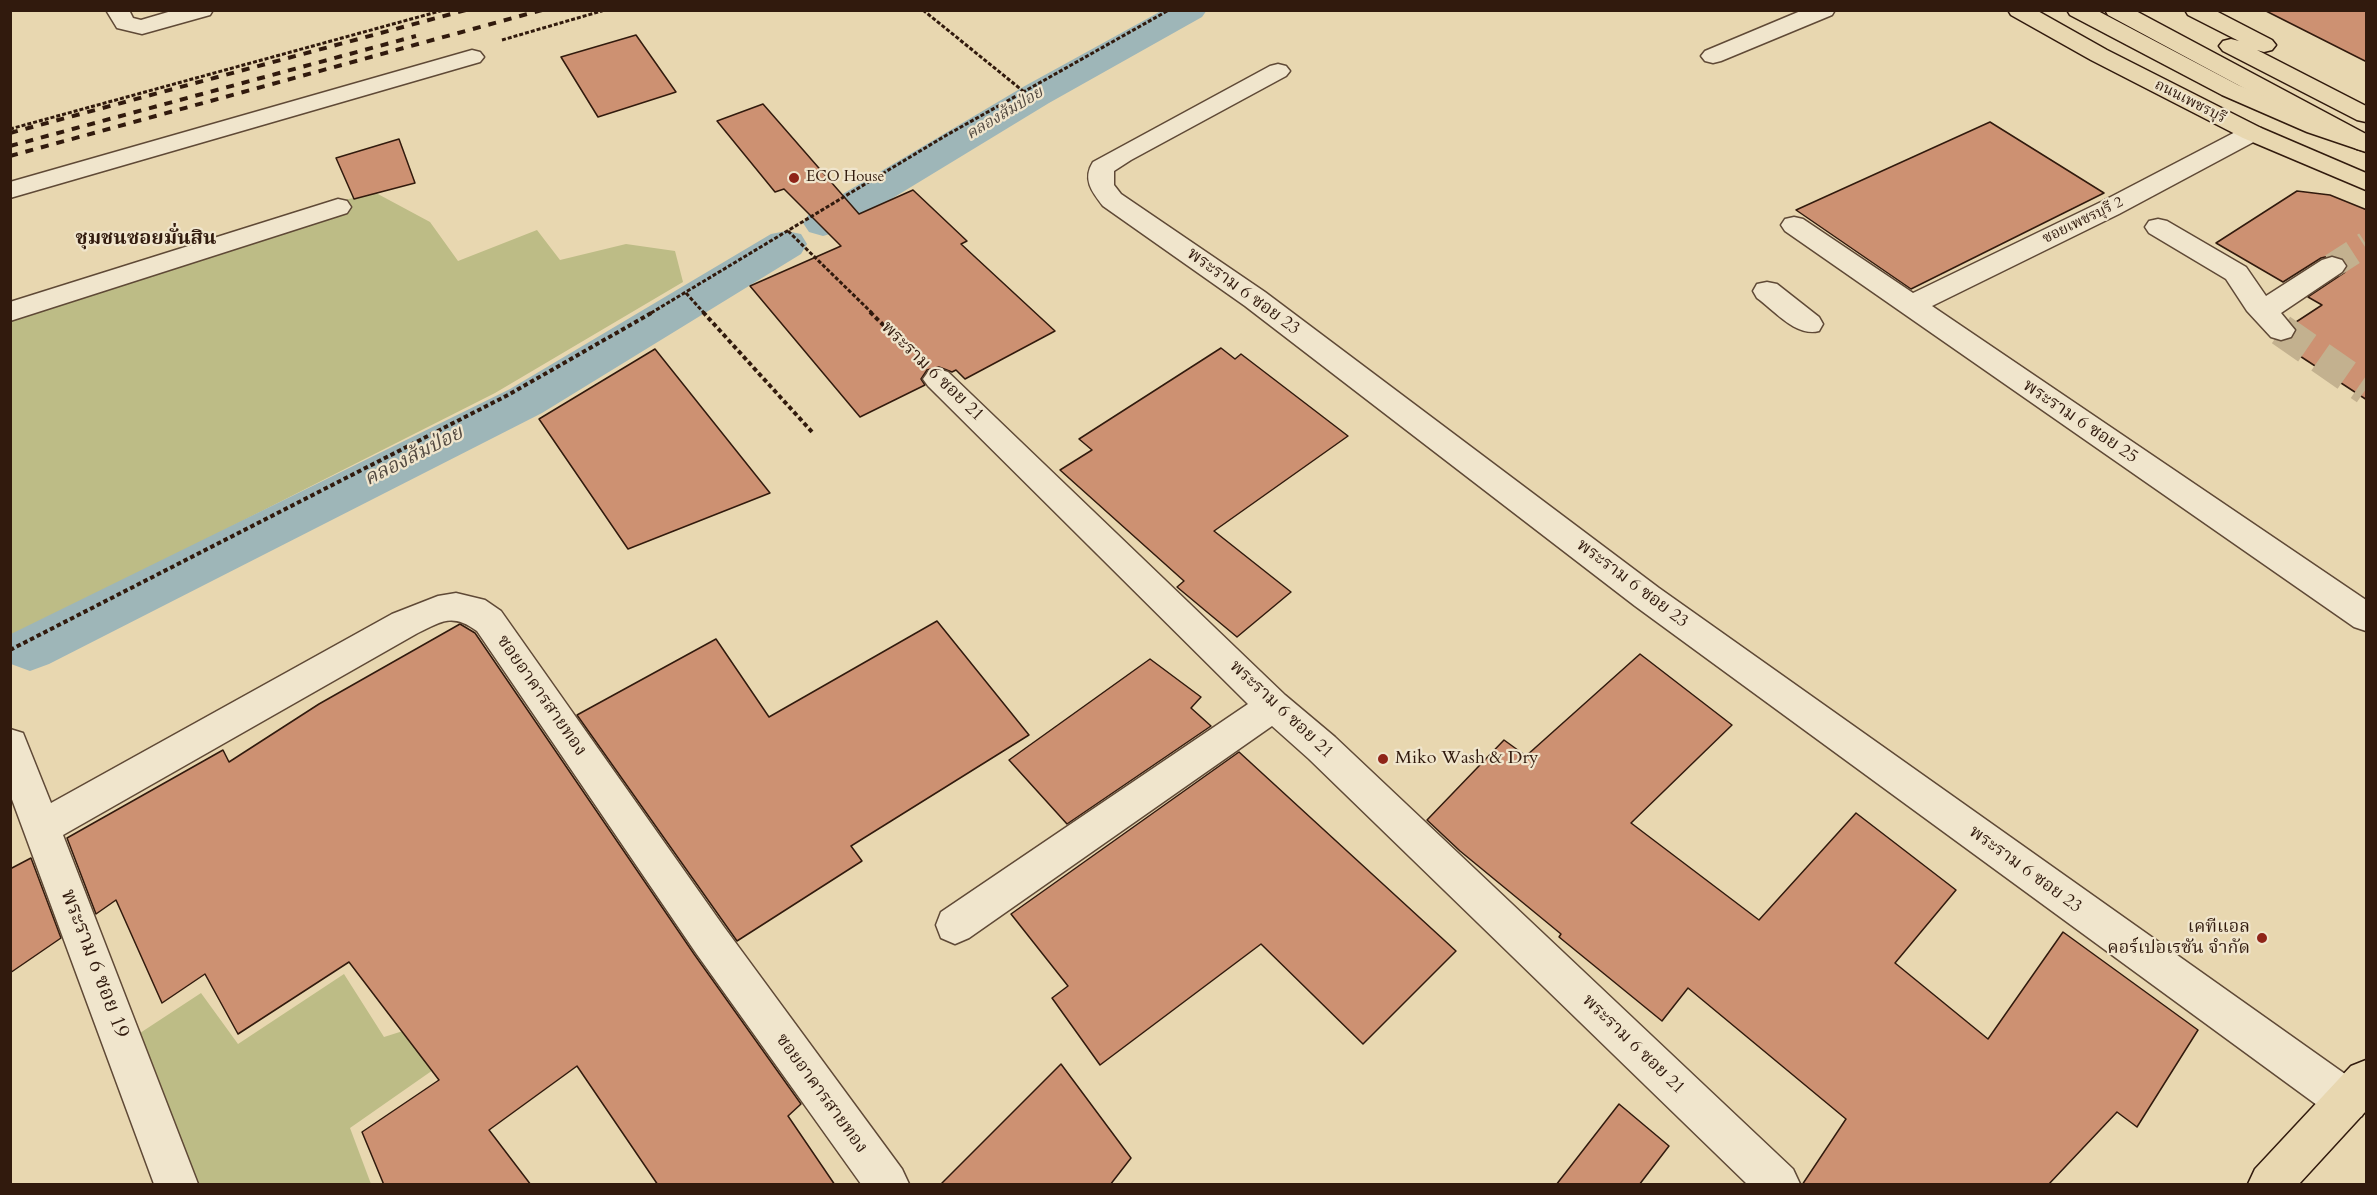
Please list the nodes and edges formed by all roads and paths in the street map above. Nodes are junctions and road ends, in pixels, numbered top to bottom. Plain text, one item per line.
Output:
1 (117, 10) edge
2 (202, 10) edge
3 (444, 10) edge
4 (923, 10) edge
5 (1169, 10) edge
6 (1824, 10) edge
7 (2019, 10) edge
8 (2116, 10) edge
9 (2083, 13) edge
10 (2184, 16) edge
11 (1713, 56) dead end
12 (472, 57) dead end
13 (1278, 71) dead end
14 (1023, 91) junction
15 (2367, 99) edge
16 (2367, 115) edge
17 (10, 129) edge
18 (2252, 133) junction
19 (2367, 144) edge
20 (2367, 182) edge
21 (10, 190) edge
22 (338, 207) dead end
23 (1794, 225) dead end
24 (2158, 227) dead end
25 (788, 231) junction
26 (2332, 266) tunnel mouth
27 (1767, 291) dead end
28 (686, 293) junction
29 (1911, 305) junction
30 (10, 312) edge
31 (1809, 324) dead end
32 (938, 379) joint
33 (813, 433) dead end
34 (2367, 617) edge
35 (10, 651) edge
36 (1273, 706) junction
37 (10, 744) edge
38 (43, 827) junction
39 (955, 925) dead end
40 (2357, 1091) edge
41 (176, 1185) edge
42 (887, 1185) edge
43 (1778, 1185) edge
44 (2270, 1185) edge

1 - 2 street
3 - 17 path
4 - 14 path
5 - 14 path
6 - 11 street
7 - 18 main road, ถนนเพชรบุรี
8 - 19 main road
9 - 19 main road
10 - 15 main road
10 - 16 main road
12 - 21 street
13 - 40 street, พระราม 6 ซอย 23
14 - 25 path
18 - 20 main road, ถนนเพชรบุรี
18 - 29 street, ซอยเพชรบุรี 2
22 - 30 street
23 - 29 street, พระราม 6 ซอย 25
24 - 26 street
25 - 28 path
25 - 32 path, พระราม 6 ซอย 21
27 - 31 street
28 - 33 path
28 - 35 path
29 - 34 street, พระราม 6 ซอย 25
32 - 36 street, พระราม 6 ซอย 21
36 - 39 street
36 - 43 street, พระราม 6 ซอย 21
37 - 38 street, พระราม 6 ซอย 19
38 - 41 street, พระราม 6 ซอย 19
38 - 42 street, ซอยอาคารสายทอง
40 - 44 main road

